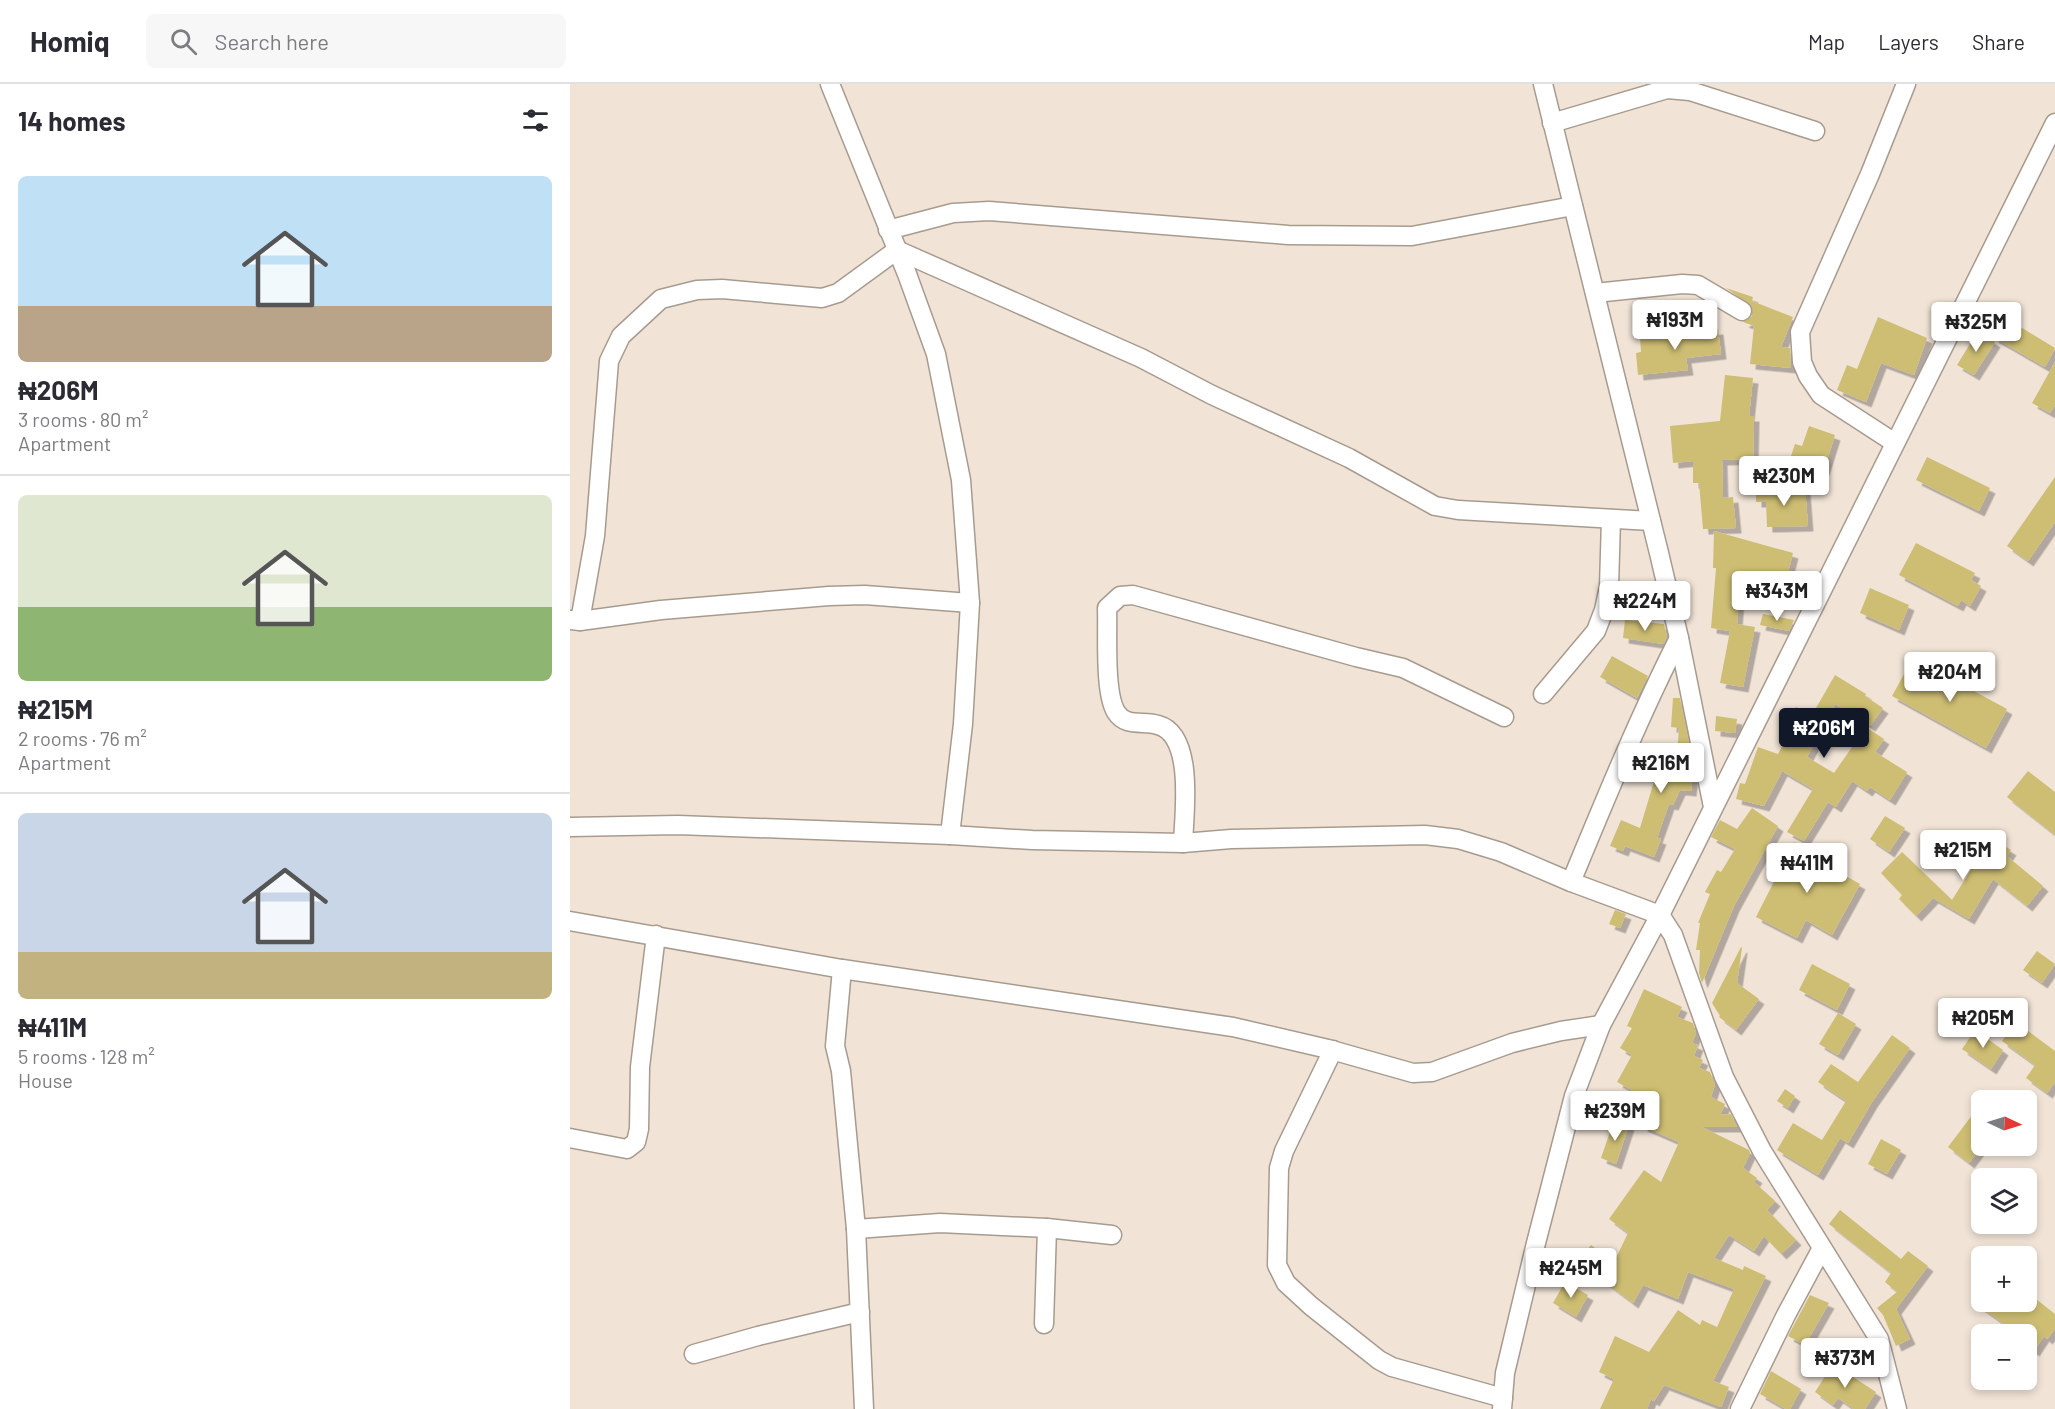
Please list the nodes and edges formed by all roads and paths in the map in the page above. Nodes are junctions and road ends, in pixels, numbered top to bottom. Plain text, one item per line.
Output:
1 (830, 84) edge
2 (1543, 84) edge
3 (1906, 84) edge
4 (1552, 123) junction
5 (1815, 131) dead end
6 (2053, 132) edge
7 (1573, 206) junction
8 (888, 230) junction
9 (897, 250) junction
10 (1595, 293) junction
11 (1742, 311) dead end
12 (1895, 443) junction
13 (1611, 519) junction
14 (1651, 521) junction
15 (970, 603) junction
16 (575, 620) edge
17 (1679, 639) junction
18 (1543, 694) dead end
19 (1504, 717) dead end
20 (1713, 807) junction
21 (570, 827) edge
22 (950, 835) junction
23 (1183, 843) junction
24 (1571, 882) junction
25 (1660, 915) junction
26 (570, 921) edge
27 (656, 935) junction
28 (842, 969) junction
29 (1601, 1025) junction
30 (1333, 1050) junction
31 (570, 1138) edge
32 (1047, 1228) junction
33 (856, 1229) junction
34 (1112, 1235) dead end
35 (1822, 1248) junction
36 (860, 1312) junction
37 (1044, 1324) dead end
38 (694, 1354) dead end
39 (1503, 1403) edge
40 (864, 1409) edge
41 (1740, 1409) edge
42 (1897, 1409) edge

1 - 8 street
2 - 4 street
3 - 12 street
4 - 5 street
4 - 7 street
6 - 12 street
7 - 8 street
7 - 10 street
8 - 9 street
9 - 13 street
9 - 15 street
9 - 16 street
10 - 11 street
10 - 14 street
12 - 20 street
13 - 14 street
13 - 18 street
14 - 17 street
15 - 16 street
15 - 22 street
17 - 20 street
17 - 24 street
19 - 23 street
20 - 25 street
21 - 22 street
22 - 23 street
23 - 24 street
24 - 25 street
25 - 29 street
25 - 35 street
26 - 27 street
27 - 28 street
27 - 31 street
28 - 30 street
28 - 33 street
29 - 30 street
29 - 39 street
30 - 39 street
32 - 33 street
32 - 34 street
32 - 37 street
33 - 36 street
35 - 41 street
35 - 42 street
36 - 38 street
36 - 40 street

